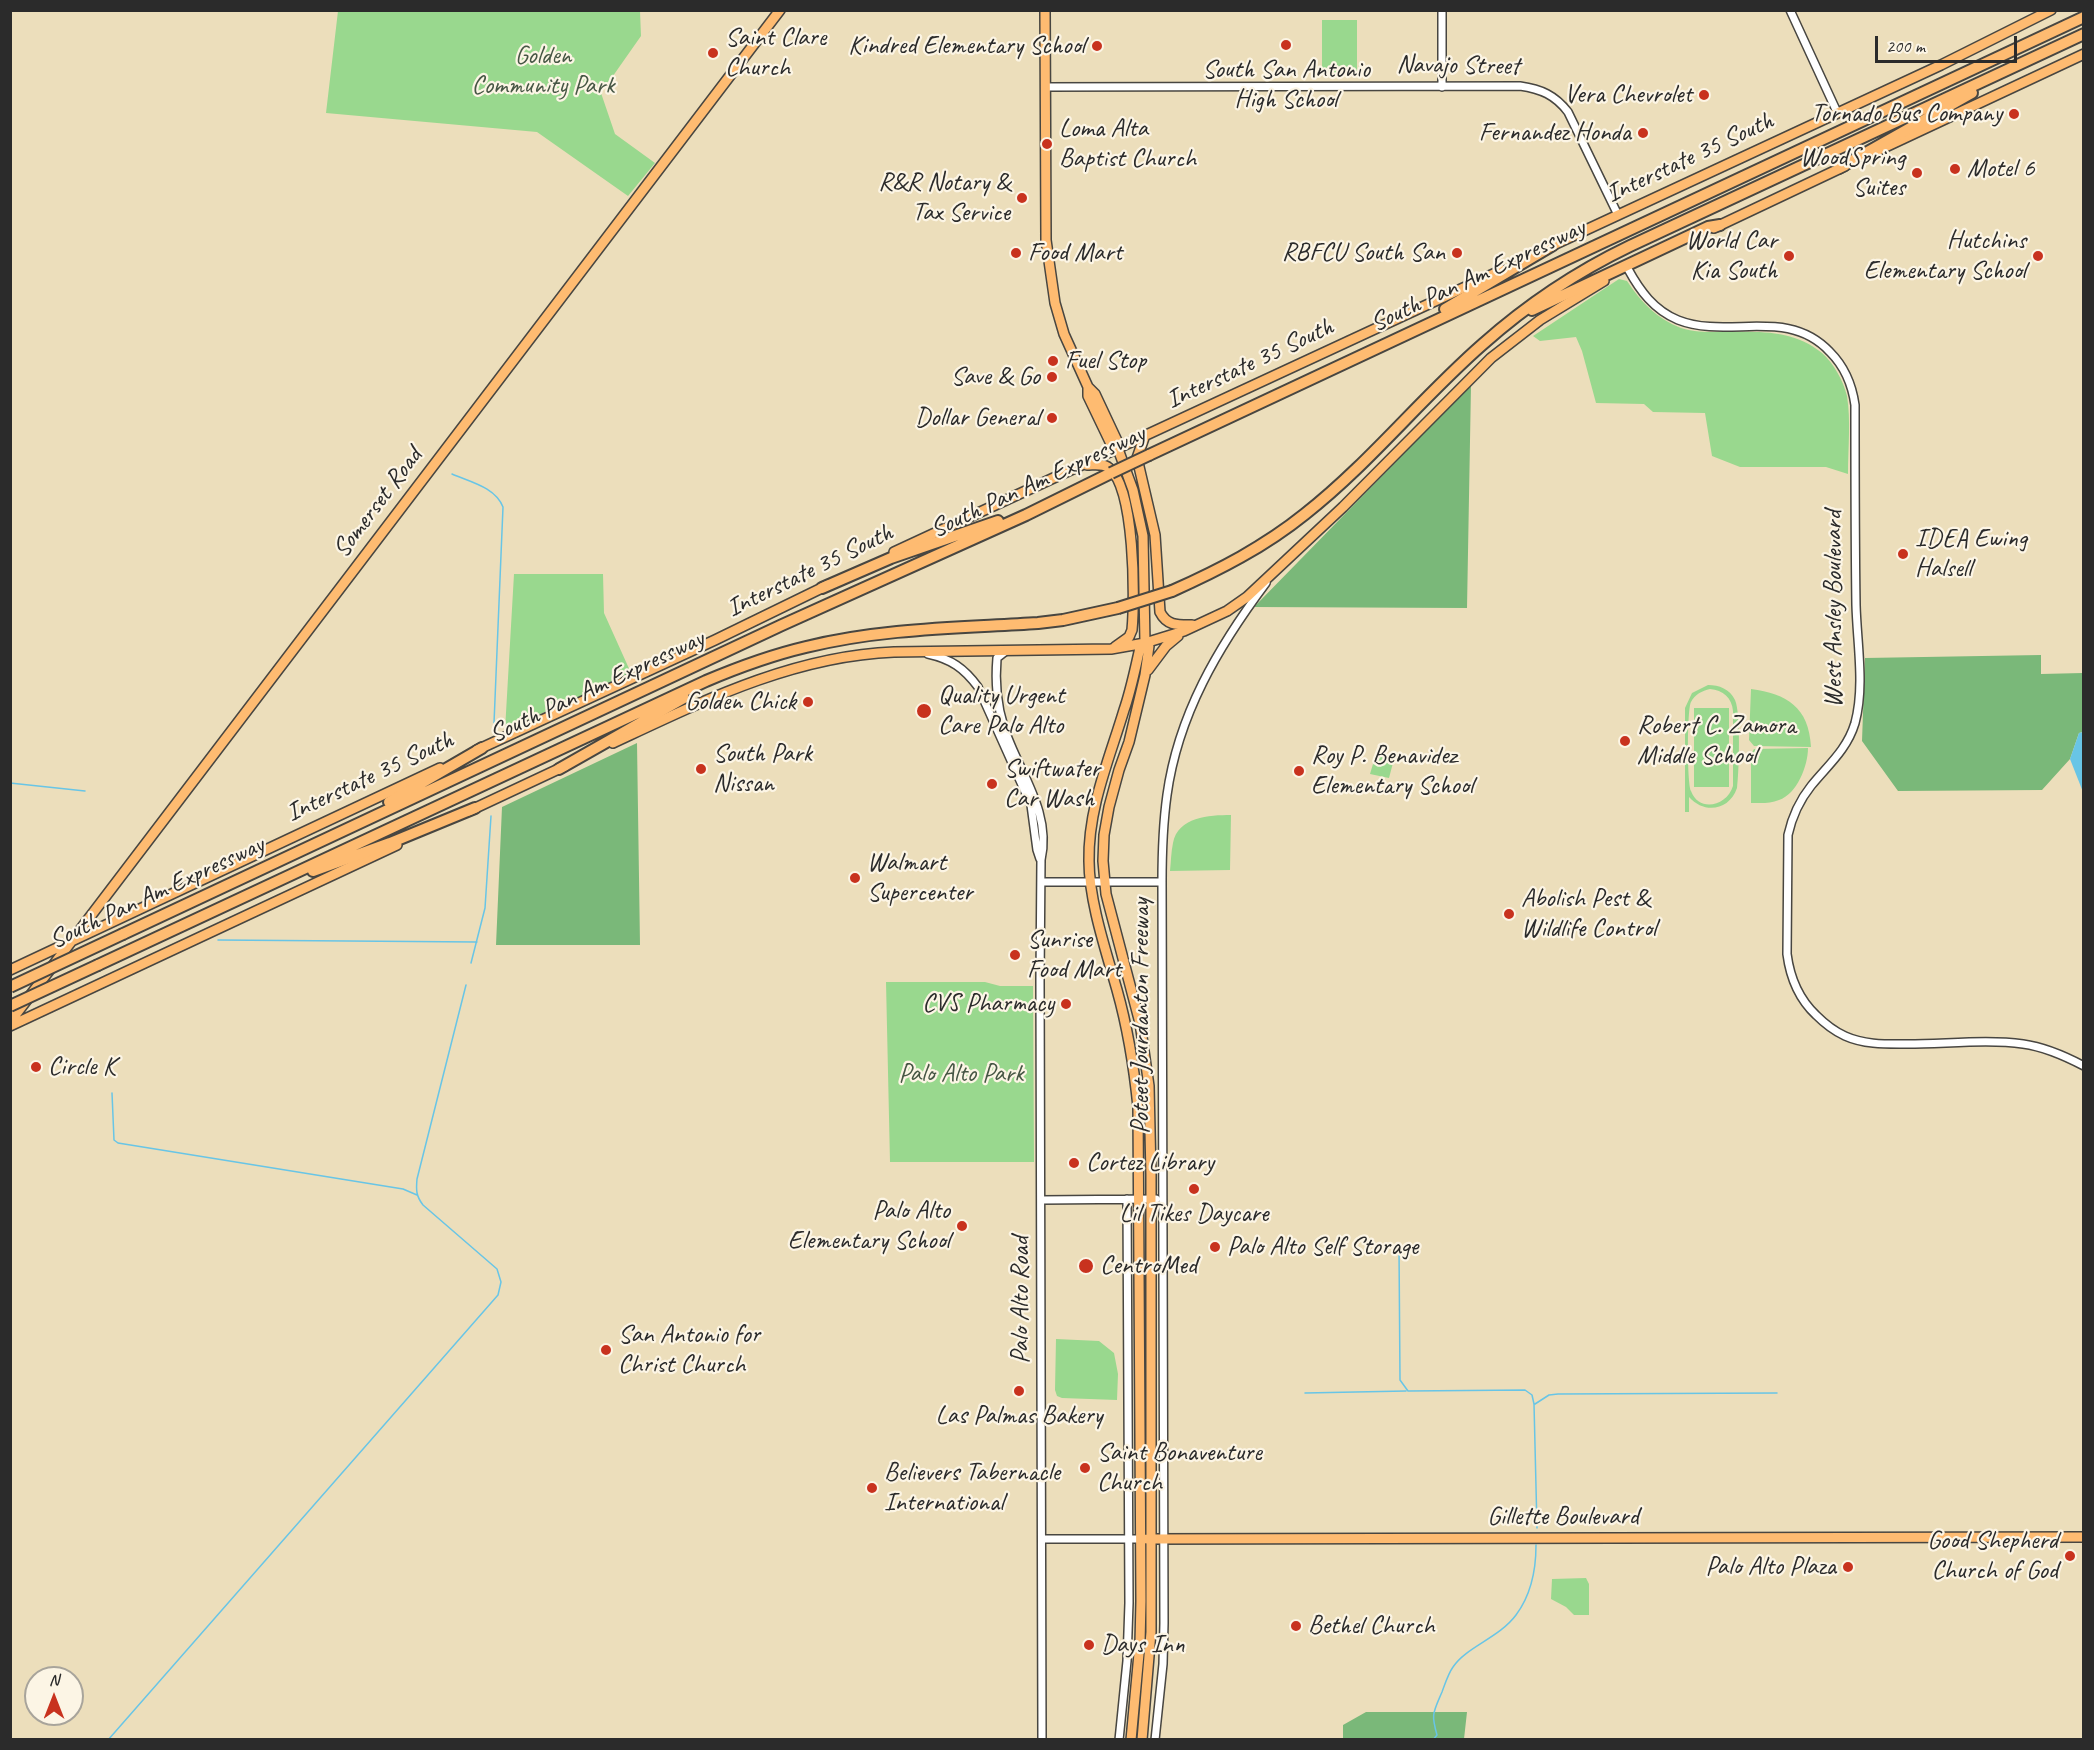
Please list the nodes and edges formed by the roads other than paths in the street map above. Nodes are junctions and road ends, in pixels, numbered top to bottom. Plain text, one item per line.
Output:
1 (780, 10) edge
2 (1045, 10) edge
3 (1442, 10) edge
4 (1790, 10) edge
5 (2051, 10) edge
6 (2084, 17) edge
7 (2082, 34) edge
8 (2084, 54) edge
9 (1045, 87) junction
10 (1442, 87) junction
11 (1837, 112) junction
12 (1839, 168) junction
13 (1618, 215) junction
14 (1720, 225) junction
15 (1553, 245) junction
16 (1628, 269) junction
17 (1492, 336) junction
18 (1383, 346) junction
19 (1110, 435) junction
20 (1140, 439) junction
21 (1118, 449) junction
22 (1098, 457) junction
23 (1081, 466) junction
24 (1111, 473) junction
25 (1275, 571) junction
26 (822, 588) junction
27 (1199, 625) junction
28 (1184, 631) junction
29 (1145, 643) junction
30 (806, 647) junction
31 (1115, 649) junction
32 (1006, 651) junction
33 (916, 652) junction
34 (1136, 667) junction
35 (1145, 675) junction
36 (482, 748) junction
37 (559, 769) junction
38 (475, 808) junction
39 (307, 847) junction
40 (1041, 860) junction
41 (1041, 882) junction
42 (1091, 882) junction
43 (1104, 882) junction
44 (1162, 882) junction
45 (262, 888) junction
46 (74, 939) junction
47 (10, 969) edge
48 (10, 987) edge
49 (10, 1006) edge
50 (10, 1022) edge
51 (10, 1026) edge
52 (2084, 1066) edge
53 (1127, 1199) junction
54 (1139, 1199) junction
55 (1150, 1199) junction
56 (1163, 1199) junction
57 (1041, 1200) junction
58 (2084, 1537) edge
59 (1164, 1538) junction
60 (1042, 1539) junction
61 (1129, 1539) junction
62 (1140, 1539) junction
63 (1151, 1539) junction
64 (1042, 1740) edge
65 (1119, 1740) edge
66 (1131, 1740) edge
67 (1142, 1740) edge
68 (1155, 1740) edge

1 - 46 main road, Somerset Road
2 - 9 main road
3 - 10 street
4 - 11 street
5 - 11 main road, Interstate 35 South
6 - 18 highway, South Pan Am Expressway
7 - 12 highway
7 - 17 highway, South Pan Am Expressway
8 - 12 main road
9 - 10 street, Navajo Street
9 - 19 main road, Poteet Jourdanton Freeway
10 - 13 street, Navajo Street
11 - 13 main road, Interstate 35 South
12 - 14 main road
13 - 15 main road, Interstate 35 South
14 - 16 main road
14 - 17 highway
15 - 18 highway
15 - 20 main road, Interstate 35 South
16 - 25 main road
16 - 52 street, West Ansley Boulevard
17 - 30 highway, South Pan Am Expressway, bridge
18 - 24 highway, South Pan Am Expressway, bridge
19 - 20 main road
19 - 21 main road, Poteet Jourdanton Freeway
19 - 22 main road
20 - 21 main road, Interstate 35 South
20 - 27 main road
21 - 22 main road, Interstate 35 South
21 - 29 main road, Poteet Jourdanton Freeway
22 - 23 main road, Interstate 35 South
23 - 26 main road, Interstate 35 South
23 - 31 main road
24 - 26 highway
24 - 39 highway, South Pan Am Expressway
25 - 27 main road
25 - 44 street, Poteet Jourdanton Freeway
26 - 36 main road, Interstate 35 South
27 - 28 main road
28 - 29 main road
28 - 35 main road
29 - 31 main road
29 - 34 main road, Poteet Jourdanton Freeway
29 - 35 main road, Poteet Jourdanton Freeway
30 - 37 highway
30 - 45 highway, South Pan Am Expressway
31 - 32 main road
31 - 34 main road
32 - 33 main road
32 - 40 street, Palo Alto Road
33 - 37 main road
33 - 40 street, Palo Alto Road
34 - 42 main road, Poteet Jourdanton Freeway
35 - 43 main road, Poteet Jourdanton Freeway
36 - 39 highway
36 - 46 main road, Interstate 35 South
37 - 38 main road
38 - 45 highway
38 - 51 main road
39 - 48 highway, South Pan Am Expressway, bridge
40 - 41 street, Palo Alto Road
41 - 42 street
41 - 57 street, Palo Alto Road
42 - 43 street
42 - 54 main road, Poteet Jourdanton Freeway
43 - 44 street
43 - 55 main road, Poteet Jourdanton Freeway
44 - 56 street, Poteet Jourdanton Freeway
45 - 49 highway, South Pan Am Expressway, bridge
46 - 47 main road, Interstate 35 South
46 - 50 main road, Somerset Road
53 - 54 street
53 - 57 street
53 - 61 street
54 - 55 street
54 - 62 main road, Poteet Jourdanton Freeway
55 - 56 street
55 - 63 main road, Poteet Jourdanton Freeway
56 - 59 street, Poteet Jourdanton Freeway
57 - 60 street, Palo Alto Road
58 - 59 main road, Gillette Boulevard
59 - 63 main road, Gillette Boulevard
59 - 68 street, Poteet Jourdanton Freeway
60 - 61 street, Gillette Boulevard
60 - 64 street, Palo Alto Road
61 - 62 street, Gillette Boulevard
61 - 65 street
62 - 63 main road, Gillette Boulevard
62 - 66 main road, Poteet Jourdanton Freeway
63 - 67 main road, Poteet Jourdanton Freeway

